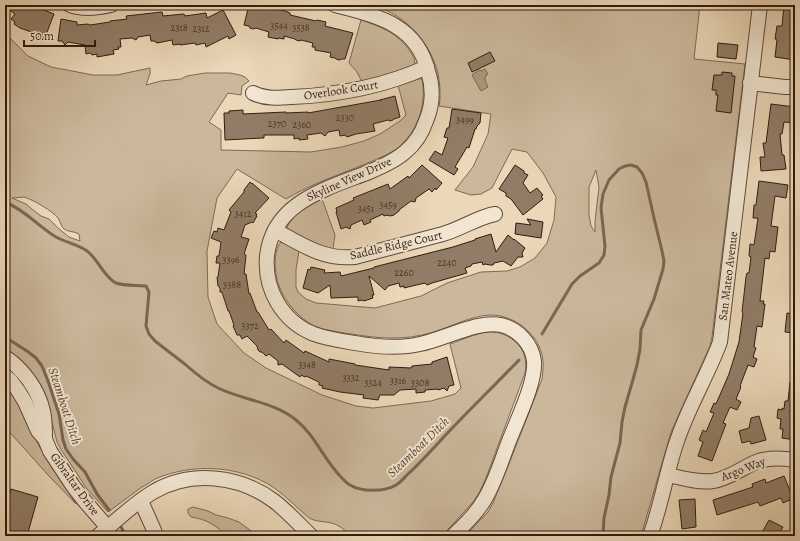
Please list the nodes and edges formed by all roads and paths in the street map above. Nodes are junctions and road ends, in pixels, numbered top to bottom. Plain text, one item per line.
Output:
1 (70, 5) edge
2 (111, 5) edge
3 (335, 5) edge
4 (760, 5) edge
5 (427, 67) junction
6 (750, 84) junction
7 (795, 87) edge
8 (253, 93) dead end
9 (496, 214) dead end
10 (275, 230) junction
11 (5, 357) edge
12 (5, 376) edge
13 (45, 439) junction
14 (795, 460) edge
15 (668, 475) junction
16 (141, 501) junction
17 (103, 532) edge
18 (156, 536) edge
19 (311, 536) edge
20 (453, 536) edge
21 (650, 536) edge

1 - 2 street
3 - 5 street, Skyline View Drive
4 - 6 street, San Mateo Avenue
5 - 8 street, Overlook Court
5 - 10 street, Skyline View Drive
6 - 7 street
6 - 15 street, San Mateo Avenue
9 - 10 street, Saddle Ridge Court
10 - 20 street, Skyline View Drive
11 - 13 street, Gibraltar Drive
12 - 13 street, Gibraltar Drive
13 - 17 street, Gibraltar Drive
14 - 15 street, Argo Way
15 - 21 street, San Mateo Avenue
16 - 17 street
16 - 18 street
16 - 19 street

